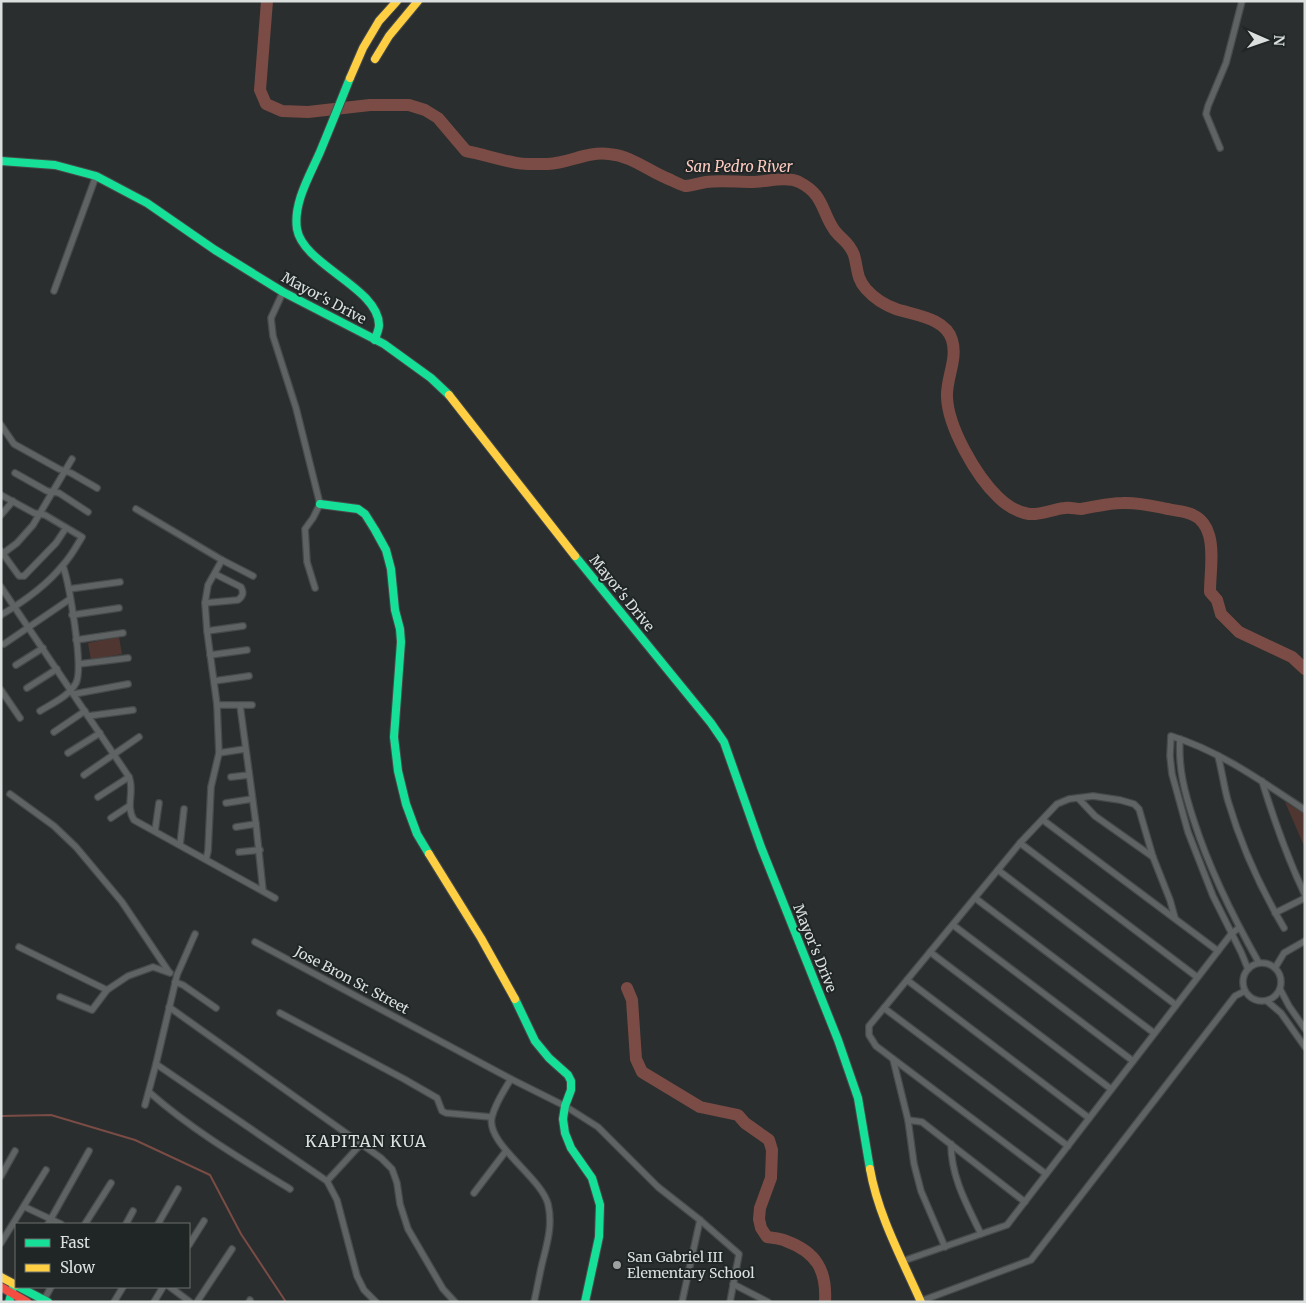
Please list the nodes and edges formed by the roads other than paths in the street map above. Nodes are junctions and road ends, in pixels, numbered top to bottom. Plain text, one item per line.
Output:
1 (397, 1) edge
2 (418, 1) edge
3 (1242, 1) edge
4 (375, 59) dead end
5 (1220, 148) dead end
6 (1, 161) edge
7 (96, 176) junction
8 (54, 291) dead end
9 (283, 292) junction
10 (375, 340) junction
11 (1, 425) edge
12 (72, 459) dead end
13 (64, 471) junction
14 (15, 473) dead end
15 (97, 488) dead end
16 (52, 492) junction
17 (1, 495) edge
18 (13, 501) junction
19 (320, 504) junction
20 (136, 509) dead end
21 (88, 512) dead end
22 (40, 514) junction
23 (1, 515) edge
24 (66, 528) junction
25 (2, 553) edge
26 (222, 560) junction
27 (63, 566) junction
28 (215, 574) junction
29 (253, 576) dead end
30 (120, 582) dead end
31 (1, 587) edge
32 (69, 588) junction
33 (315, 588) dead end
34 (70, 599) junction
35 (205, 603) junction
36 (15, 606) junction
37 (118, 608) dead end
38 (1, 615) edge
39 (72, 615) junction
40 (243, 626) dead end
41 (29, 627) junction
42 (207, 631) junction
43 (123, 633) dead end
44 (76, 640) junction
45 (4, 644) dead end
46 (43, 648) junction
47 (247, 650) dead end
48 (210, 655) junction
49 (128, 658) dead end
50 (79, 664) junction
51 (16, 665) dead end
52 (57, 669) junction
53 (250, 676) dead end
54 (214, 681) junction
55 (128, 684) dead end
56 (27, 688) dead end
57 (1, 690) edge
58 (72, 692) junction
59 (217, 705) junction
60 (240, 705) junction
61 (252, 705) dead end
62 (40, 710) dead end
63 (133, 710) dead end
64 (87, 713) junction
65 (20, 718) dead end
66 (54, 732) dead end
67 (100, 733) junction
68 (139, 737) dead end
69 (1180, 739) junction
70 (245, 749) junction
71 (68, 753) dead end
72 (219, 753) junction
73 (114, 754) junction
74 (1218, 756) junction
75 (84, 775) dead end
76 (249, 775) junction
77 (129, 776) junction
78 (231, 776) dead end
79 (1262, 781) junction
80 (10, 794) dead end
81 (98, 797) dead end
82 (1078, 798) junction
83 (252, 799) junction
84 (159, 803) dead end
85 (226, 804) dead end
86 (129, 806) junction
87 (184, 809) dead end
88 (1305, 810) edge
89 (111, 818) dead end
90 (1043, 820) junction
91 (256, 824) junction
92 (236, 827) dead end
93 (155, 832) junction
94 (1020, 843) junction
95 (180, 845) junction
96 (260, 850) junction
97 (239, 852) dead end
98 (1153, 857) junction
99 (206, 859) junction
100 (998, 870) junction
101 (263, 891) junction
102 (1305, 896) edge
103 (275, 898) dead end
104 (975, 898) junction
105 (1275, 913) junction
106 (1175, 918) junction
107 (952, 925) junction
108 (1238, 928) junction
109 (1284, 928) dead end
110 (1232, 933) junction
111 (195, 934) dead end
112 (1305, 941) edge
113 (255, 942) dead end
114 (19, 947) dead end
115 (1218, 950) junction
116 (930, 952) junction
117 (1258, 963) junction
118 (1274, 968) junction
119 (1248, 969) junction
120 (170, 972) junction
121 (177, 975) junction
122 (1198, 977) junction
123 (907, 980) junction
124 (175, 982) junction
125 (1280, 989) junction
126 (107, 990) junction
127 (1244, 991) junction
128 (60, 997) dead end
129 (1268, 1001) junction
130 (1176, 1005) junction
131 (169, 1008) junction
132 (216, 1008) dead end
133 (884, 1008) junction
134 (280, 1013) dead end
135 (1305, 1029) edge
136 (1154, 1033) junction
137 (1305, 1047) edge
138 (893, 1059) junction
139 (1133, 1061) junction
140 (156, 1064) junction
141 (511, 1079) junction
142 (1111, 1089) junction
143 (149, 1092) junction
144 (145, 1105) dead end
145 (565, 1106) junction
146 (492, 1117) junction
147 (1089, 1118) junction
148 (908, 1120) junction
149 (362, 1143) junction
150 (951, 1144) junction
151 (1068, 1146) junction
152 (15, 1150) dead end
153 (89, 1151) dead end
154 (506, 1151) junction
155 (46, 1170) dead end
156 (1046, 1174) junction
157 (1, 1176) edge
158 (327, 1181) junction
159 (111, 1183) dead end
160 (178, 1189) dead end
161 (290, 1189) dead end
162 (474, 1193) dead end
163 (1025, 1202) junction
164 (25, 1206) junction
165 (133, 1211) dead end
166 (700, 1220) junction
167 (204, 1221) dead end
168 (49, 1222) edge
169 (87, 1223) edge
170 (127, 1223) edge
171 (159, 1223) edge
172 (981, 1234) junction
173 (1, 1242) edge
174 (190, 1243) edge
175 (945, 1247) junction
176 (232, 1249) dead end
177 (903, 1262) junction
178 (1, 1276) edge
179 (15, 1283) edge
180 (733, 1284) junction
181 (15, 1286) edge
182 (1, 1287) edge
183 (23, 1288) edge
184 (51, 1288) edge
185 (122, 1288) edge
186 (162, 1288) edge
187 (171, 1288) edge
188 (11, 1293) junction
189 (45, 1301) edge
190 (9, 1302) edge
191 (27, 1302) edge
192 (114, 1302) edge
193 (154, 1302) edge
194 (190, 1302) edge
195 (197, 1302) edge
196 (376, 1302) edge
197 (455, 1302) edge
198 (534, 1302) edge
199 (585, 1302) edge
200 (682, 1302) edge
201 (730, 1302) edge
202 (768, 1302) edge
203 (921, 1302) edge

1 - 10 street
2 - 4 street
3 - 5 street
6 - 7 street, Mayor's Drive
7 - 8 street
7 - 9 street, Mayor's Drive
9 - 10 street, Mayor's Drive
9 - 19 street
10 - 177 street, Mayor's Drive
11 - 13 street
12 - 13 street
13 - 15 street
13 - 16 street
14 - 16 street
16 - 21 street
16 - 22 street
17 - 18 street
18 - 22 street
18 - 23 street
19 - 33 street
19 - 145 street
20 - 26 street
22 - 24 street
22 - 25 street
24 - 25 street
24 - 27 street
26 - 28 street
26 - 29 street
27 - 32 street
27 - 36 street
28 - 35 street
28 - 35 street
30 - 32 street
31 - 36 street
32 - 34 street
34 - 39 street
34 - 41 street
35 - 42 street
36 - 38 street
36 - 41 street
37 - 39 street
39 - 44 street
40 - 42 street
41 - 45 street
41 - 46 street
42 - 48 street
43 - 44 street
44 - 50 street
46 - 51 street
46 - 52 street
47 - 48 street
48 - 54 street
49 - 50 street
50 - 58 street
52 - 56 street
52 - 58 street
53 - 54 street
54 - 59 street
55 - 58 street
57 - 65 street
58 - 62 street
58 - 64 street
59 - 60 street
59 - 72 street
60 - 61 street
60 - 70 street
63 - 64 street
64 - 66 street
64 - 67 street
67 - 71 street
67 - 73 street
68 - 73 street
69 - 74 street
69 - 108 street
69 - 110 street
70 - 72 street
70 - 76 street
72 - 99 street
73 - 75 street
73 - 77 street
74 - 79 street
74 - 105 street
76 - 78 street
76 - 83 street
77 - 81 street
77 - 86 street
79 - 88 street
79 - 102 street
80 - 120 street
82 - 90 street
82 - 98 street
82 - 98 street
83 - 85 street
83 - 91 street
84 - 93 street
86 - 89 street
86 - 93 street
87 - 95 street
90 - 94 street
90 - 106 street
91 - 92 street
91 - 96 street
93 - 95 street
94 - 100 street
94 - 122 street
95 - 99 street
96 - 97 street
96 - 101 street
98 - 106 street
99 - 101 street
100 - 104 street
100 - 130 street
101 - 103 street
102 - 105 street
104 - 107 street
104 - 136 street
105 - 109 street
106 - 115 street
107 - 116 street
107 - 139 street
108 - 110 street
108 - 117 street
110 - 115 street
110 - 119 street
111 - 121 street
112 - 118 street
113 - 141 street, Jose Bron Sr. Street
114 - 126 street
115 - 122 street
116 - 123 street
116 - 142 street
117 - 118 street
117 - 119 street
118 - 125 street
119 - 127 street
120 - 121 street
120 - 126 street
121 - 124 street
122 - 130 street
123 - 133 street
123 - 147 street
124 - 131 street
124 - 132 street
125 - 129 street
125 - 135 street
126 - 128 street
127 - 129 street
127 - 203 street
129 - 137 street
130 - 136 street
131 - 140 street
131 - 149 street
133 - 138 street
133 - 151 street
134 - 146 street
136 - 139 street
138 - 148 street
138 - 156 street
139 - 142 street
140 - 143 street
140 - 158 street
141 - 145 street, Jose Bron Sr. Street
141 - 146 street
142 - 147 street
143 - 144 street
143 - 161 street
145 - 166 street, Jose Bron Sr. Street
145 - 199 street
146 - 154 street
147 - 151 street
148 - 150 street
148 - 175 street
149 - 158 street
149 - 197 street
150 - 163 street
150 - 172 street
151 - 156 street
152 - 157 street
153 - 168 street
154 - 162 street
154 - 198 street
155 - 164 street
156 - 163 street
158 - 196 street
159 - 169 street
160 - 171 street
163 - 172 street
164 - 168 street
164 - 173 street
165 - 170 street
166 - 180 street, Jose Bron Sr. Street
166 - 200 street
167 - 174 street
172 - 175 street
175 - 177 street
176 - 195 street
177 - 203 street, Mayor's Drive
178 - 179 street
180 - 201 street
180 - 202 street
181 - 188 street
182 - 188 street
183 - 189 street
184 - 189 street
185 - 192 street
186 - 193 street
187 - 194 street
188 - 190 street
188 - 191 street

